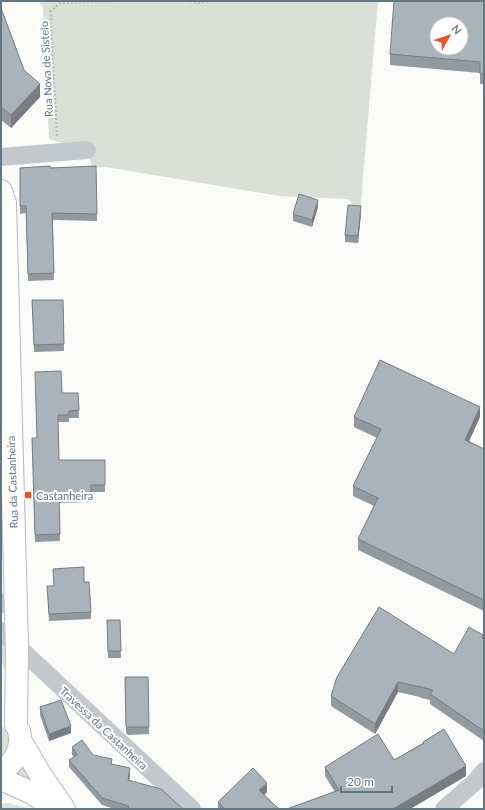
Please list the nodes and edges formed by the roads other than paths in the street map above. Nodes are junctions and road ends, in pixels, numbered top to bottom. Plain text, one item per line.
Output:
1 (86, 150) dead end
2 (1, 157) edge
3 (1, 191) edge
4 (8, 600) edge
5 (1, 631) edge
6 (17, 646) junction
7 (1, 688) edge
8 (12, 724) edge
9 (1, 771) edge
10 (484, 771) edge
11 (1, 778) edge
12 (55, 809) edge
13 (64, 809) edge
14 (192, 809) edge
15 (444, 809) edge

1 - 2 street
3 - 4 street, Rua da Castanheira
4 - 6 street, Rua da Castanheira
5 - 6 street, Travessa da Castanheira
6 - 8 street, Rua da Castanheira
6 - 14 street, Travessa da Castanheira
7 - 8 street
8 - 9 street, Rua da Castanheira
8 - 13 street
10 - 15 street
11 - 12 street

